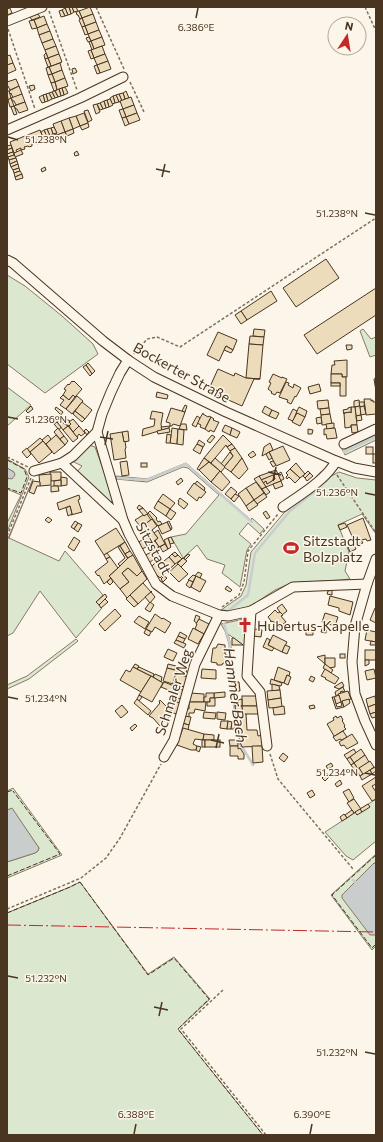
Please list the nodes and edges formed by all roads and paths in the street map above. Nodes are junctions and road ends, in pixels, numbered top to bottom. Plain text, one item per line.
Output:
1 (42, 7) edge
2 (48, 7) edge
3 (96, 7) edge
4 (365, 7) edge
5 (7, 20) edge
6 (7, 28) edge
7 (376, 31) edge
8 (124, 76) junction
9 (80, 98) junction
10 (144, 112) dead end
11 (38, 117) junction
12 (7, 130) edge
13 (376, 218) edge
14 (7, 260) edge
15 (128, 360) junction
16 (376, 429) edge
17 (97, 432) junction
18 (344, 444) dead end
19 (7, 457) edge
20 (62, 463) junction
21 (334, 464) junction
22 (34, 470) junction
23 (376, 472) edge
24 (283, 508) joint
25 (123, 520) junction
26 (376, 533) edge
27 (7, 536) edge
28 (376, 558) edge
29 (367, 584) junction
30 (251, 611) junction
31 (219, 615) junction
32 (376, 745) edge
33 (267, 746) joint
34 (164, 757) joint
35 (353, 869) dead end
36 (7, 909) edge
37 (223, 990) dead end
38 (266, 1135) edge

1 - 5 street
2 - 9 path
3 - 8 path
4 - 7 path
6 - 11 path
8 - 9 street
8 - 10 path
9 - 11 street
11 - 12 street
13 - 15 path
14 - 15 street, Bockerter Straße
15 - 17 street
15 - 21 street, Bockerter Straße
16 - 18 street
17 - 20 street
17 - 25 street, Sitzstadt
19 - 22 path
20 - 22 street
20 - 25 street, Sitzstadt
21 - 23 street, Bockerter Straße
21 - 24 street
21 - 26 path
22 - 27 path
24 - 31 path
25 - 31 street, Sitzstadt
28 - 29 street
29 - 30 street, Sitzstadt
29 - 32 street
30 - 31 street, Sitzstadt
30 - 33 street
31 - 34 street, Schmaler Weg
33 - 35 path
34 - 36 path
37 - 38 path

